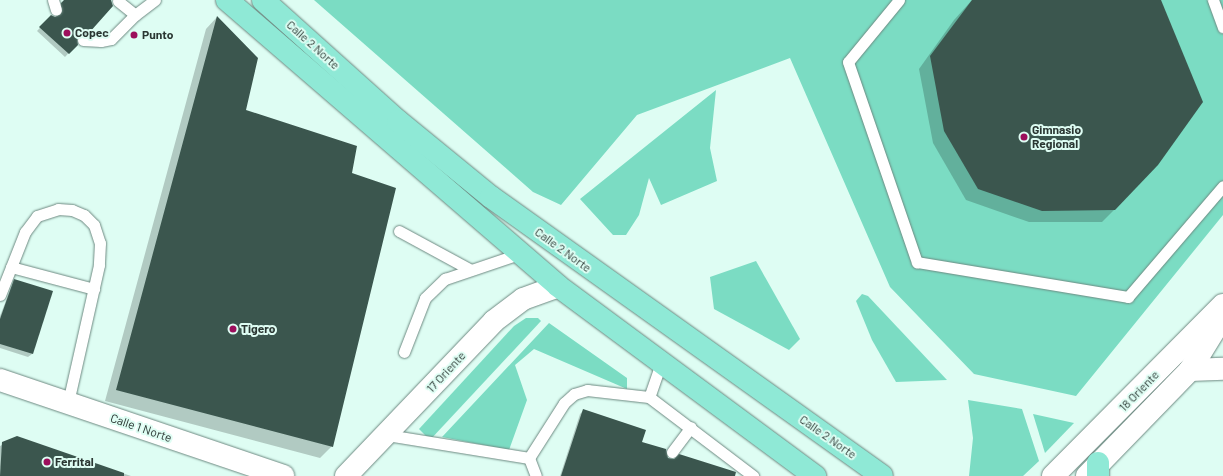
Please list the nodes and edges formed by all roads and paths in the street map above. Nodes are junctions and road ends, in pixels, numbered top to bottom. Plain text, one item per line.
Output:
1 (155, 0) edge
2 (227, 0) edge
3 (263, 0) edge
4 (899, 0) edge
5 (1212, 0) edge
6 (118, 1) dead end
7 (135, 15) junction
8 (1223, 27) edge
9 (83, 40) dead end
10 (1223, 186) edge
11 (399, 231) dead end
12 (519, 254) junction
13 (11, 267) junction
14 (469, 270) junction
15 (558, 286) junction
16 (94, 289) junction
17 (0, 295) edge
18 (1223, 305) edge
19 (1223, 316) edge
20 (404, 352) dead end
21 (661, 363) junction
22 (1223, 369) edge
23 (1190, 370) junction
24 (0, 380) edge
25 (649, 397) junction
26 (68, 403) junction
27 (691, 427) junction
28 (387, 436) junction
29 (672, 452) dead end
30 (529, 458) junction
31 (1094, 472) edge
32 (283, 476) edge
33 (346, 476) edge
34 (536, 476) edge
35 (753, 476) edge
36 (815, 476) edge
37 (882, 476) edge
38 (1053, 476) edge

1 - 7 lane
2 - 12 main road, Calle 2 Norte
3 - 37 main road, Calle 2 Norte
4 - 10 lane
5 - 8 lane
6 - 7 lane
7 - 9 lane
11 - 14 lane
12 - 14 lane
12 - 15 main road, Calle 2 Norte
13 - 16 lane
13 - 16 lane
13 - 17 lane
14 - 20 lane
15 - 21 main road, Calle 2 Norte
15 - 28 main road, 17 Oriente
16 - 26 lane
18 - 38 main road, 18 Oriente
19 - 23 main road, 18 Oriente
21 - 25 lane
21 - 36 main road, Calle 2 Norte
22 - 23 main road
23 - 31 main road, 18 Oriente
24 - 26 main road, Calle 1 Norte
25 - 27 lane
25 - 30 lane
26 - 32 main road, Calle 1 Norte
27 - 29 lane
27 - 35 lane
28 - 30 lane
28 - 33 main road, 17 Oriente
30 - 34 lane

